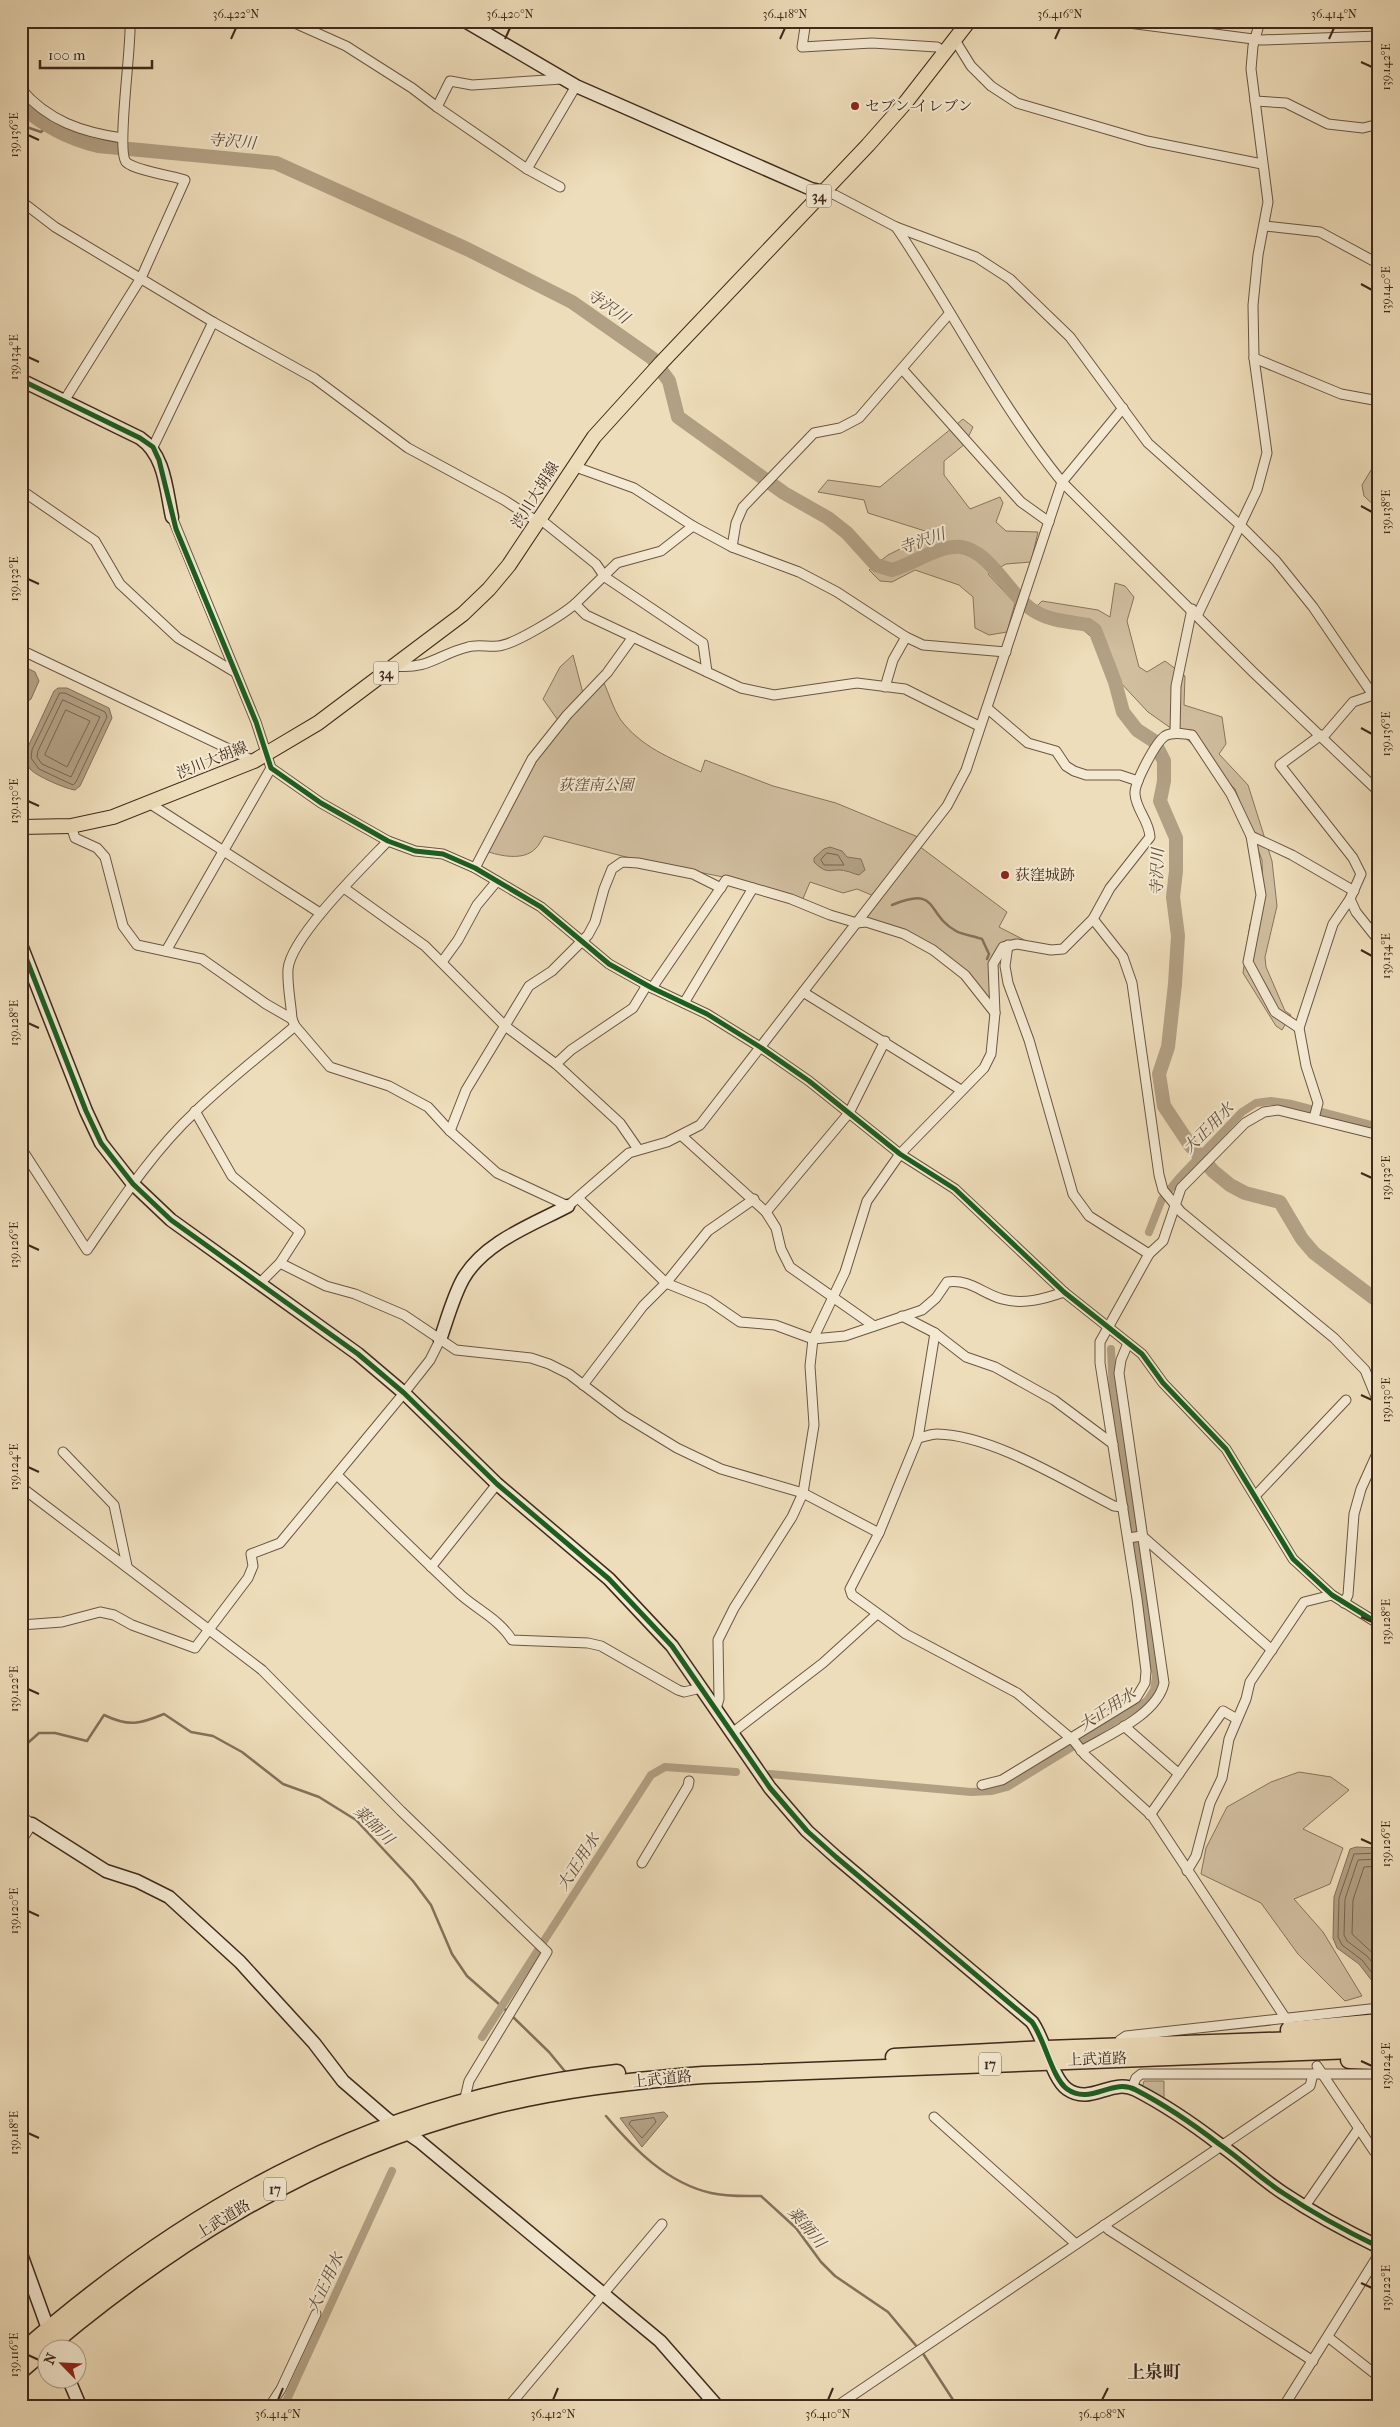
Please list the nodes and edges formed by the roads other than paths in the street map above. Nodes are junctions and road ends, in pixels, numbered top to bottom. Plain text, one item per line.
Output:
1 (130, 21) edge
2 (290, 21) edge
3 (465, 21) edge
4 (806, 21) edge
5 (969, 21) edge
6 (1113, 21) edge
7 (1260, 21) edge
8 (1379, 36) edge
9 (1255, 39) junction
10 (949, 46) junction
11 (562, 79) junction
12 (576, 86) junction
13 (21, 89) edge
14 (1255, 101) junction
15 (437, 107) junction
16 (1379, 124) edge
17 (122, 140) junction
18 (1262, 164) junction
19 (527, 169) junction
20 (560, 188) dead end
21 (824, 192) junction
22 (21, 201) edge
23 (1265, 226) junction
24 (896, 227) junction
25 (1379, 264) edge
26 (141, 278) junction
27 (949, 314) junction
28 (212, 322) junction
29 (1254, 358) junction
30 (902, 370) junction
31 (21, 380) edge
32 (64, 401) junction
33 (1379, 401) edge
34 (1123, 408) junction
35 (153, 447) junction
36 (573, 466) junction
37 (1062, 482) junction
38 (21, 490) edge
39 (172, 517) joint
40 (539, 521) junction
41 (1048, 522) junction
42 (1240, 525) junction
43 (693, 526) junction
44 (732, 547) junction
45 (605, 577) junction
46 (575, 604) junction
47 (1195, 612) junction
48 (633, 636) junction
49 (906, 637) junction
50 (21, 650) edge
51 (1006, 652) junction
52 (395, 666) junction
53 (233, 671) junction
54 (707, 672) junction
55 (885, 687) junction
56 (1376, 694) edge
57 (987, 708) junction
58 (979, 726) junction
59 (1175, 733) junction
60 (1322, 736) junction
61 (268, 754) junction
62 (254, 761) junction
63 (272, 768) junction
64 (1138, 781) junction
65 (1379, 792) edge
66 (149, 803) junction
67 (71, 826) junction
68 (21, 828) edge
69 (1251, 836) junction
70 (388, 842) junction
71 (223, 852) junction
72 (475, 868) junction
73 (497, 881) junction
74 (344, 888) junction
75 (721, 888) junction
76 (753, 888) junction
77 (1352, 895) junction
78 (320, 913) junction
79 (1092, 919) junction
80 (857, 923) junction
81 (581, 940) junction
82 (1379, 940) edge
83 (21, 945) edge
84 (1008, 945) junction
85 (166, 951) junction
86 (442, 962) junction
87 (649, 986) junction
88 (803, 992) junction
89 (684, 1003) junction
90 (995, 1013) junction
91 (294, 1023) junction
92 (505, 1026) junction
93 (1299, 1028) junction
94 (885, 1041) junction
95 (760, 1047) junction
96 (556, 1064) junction
97 (961, 1090) junction
98 (195, 1111) junction
99 (848, 1113) junction
100 (1316, 1113) junction
101 (450, 1131) junction
102 (682, 1136) junction
103 (1379, 1136) edge
104 (21, 1148) edge
105 (638, 1149) junction
106 (900, 1154) junction
107 (133, 1184) junction
108 (754, 1199) junction
109 (573, 1202) junction
110 (1173, 1202) junction
111 (766, 1212) junction
112 (1149, 1254) junction
113 (280, 1262) junction
114 (260, 1283) junction
115 (666, 1283) junction
116 (1064, 1292) junction
117 (833, 1297) junction
118 (902, 1316) junction
119 (874, 1326) junction
120 (1107, 1327) junction
121 (935, 1333) junction
122 (812, 1339) junction
123 (440, 1340) junction
124 (1128, 1343) junction
125 (583, 1385) junction
126 (404, 1393) junction
127 (1346, 1400) dead end
128 (1379, 1412) edge
129 (918, 1438) junction
130 (1113, 1444) junction
131 (1379, 1449) edge
132 (63, 1452) dead end
133 (337, 1475) junction
134 (497, 1484) junction
135 (21, 1487) edge
136 (803, 1493) junction
137 (1256, 1495) junction
138 (1123, 1507) junction
139 (879, 1533) junction
140 (1135, 1537) junction
141 (127, 1566) junction
142 (431, 1567) junction
143 (1332, 1595) junction
144 (1344, 1603) junction
145 (877, 1614) junction
146 (1379, 1624) edge
147 (21, 1625) edge
148 (210, 1629) junction
149 (1272, 1650) junction
150 (700, 1688) junction
151 (716, 1709) junction
152 (1238, 1719) junction
153 (1124, 1726) junction
154 (732, 1733) junction
155 (1077, 1745) junction
156 (1179, 1774) junction
157 (689, 1781) dead end
158 (982, 1785) dead end
159 (1150, 1815) junction
160 (27, 1820) edge
161 (21, 1842) edge
162 (642, 1863) dead end
163 (1187, 1871) junction
164 (1379, 2008) edge
165 (1288, 2021) junction
166 (1379, 2022) edge
167 (1379, 2037) edge
168 (1119, 2046) junction
169 (1379, 2049) edge
170 (1167, 2051) junction
171 (1049, 2055) junction
172 (1379, 2061) edge
173 (1315, 2070) junction
174 (1323, 2074) junction
175 (1379, 2074) edge
176 (567, 2085) junction
177 (1132, 2088) junction
178 (464, 2102) junction
179 (934, 2118) dead end
180 (401, 2128) junction
181 (1359, 2128) junction
182 (1221, 2145) junction
183 (1379, 2154) edge
184 (1305, 2206) junction
185 (662, 2224) dead end
186 (1104, 2225) junction
187 (1076, 2244) junction
188 (1379, 2247) edge
189 (1379, 2254) edge
190 (22, 2256) edge
191 (604, 2293) junction
192 (316, 2314) dead end
193 (1328, 2337) junction
194 (53, 2340) edge
195 (38, 2346) edge
196 (21, 2353) edge
197 (38, 2354) edge
198 (1313, 2361) junction
199 (21, 2370) edge
200 (1379, 2377) edge
201 (73, 2390) edge
202 (80, 2406) edge
203 (270, 2406) edge
204 (509, 2406) edge
205 (717, 2406) edge
206 (837, 2406) edge
207 (1284, 2406) edge

1 - 17 street
2 - 15 street
3 - 11 street
4 - 10 street
5 - 10 main road, 渋川大胡線 / 34
6 - 9 street
7 - 9 street
8 - 9 street
9 - 14 street
10 - 18 street
10 - 21 main road, 渋川大胡線 / 34
11 - 12 street
11 - 15 street
12 - 19 street
12 - 21 street
13 - 17 street
14 - 16 street
14 - 18 street
15 - 19 street
17 - 26 street
18 - 23 street
19 - 20 street
21 - 24 street
21 - 36 main road, 渋川大胡線 / 34
22 - 26 street
23 - 25 street
23 - 29 street
24 - 27 street
24 - 34 street
26 - 28 street
26 - 32 street
27 - 30 street
27 - 37 street
28 - 35 street
28 - 40 street
29 - 33 street
29 - 42 street
30 - 41 street
30 - 44 street
31 - 32 street
32 - 35 street
34 - 37 street
34 - 42 street
35 - 39 street
36 - 40 main road, 渋川大胡線 / 34
36 - 43 street
37 - 41 street
37 - 47 street
38 - 53 street
39 - 53 street
40 - 45 street
40 - 52 main road, 渋川大胡線 / 34
41 - 51 street
42 - 47 street
42 - 56 street
43 - 44 street
43 - 45 street
44 - 49 street
45 - 46 street
45 - 54 street
46 - 48 street
46 - 52 street
47 - 59 street
47 - 60 street
48 - 54 street
48 - 72 street
49 - 51 street
49 - 55 street
50 - 62 street
51 - 57 street
52 - 61 main road, 渋川大胡線 / 34
53 - 61 street
54 - 55 street
55 - 58 street
56 - 60 street
57 - 58 street
57 - 64 street
58 - 80 street
59 - 64 street
59 - 69 street
60 - 65 street
60 - 77 street
61 - 62 main road, 渋川大胡線 / 34
61 - 63 street
62 - 66 main road, 渋川大胡線 / 34
63 - 70 street
63 - 71 street
64 - 79 street
66 - 67 main road, 渋川大胡線 / 34
66 - 71 street
67 - 68 main road, 渋川大胡線 / 34
67 - 85 street
69 - 77 street
69 - 93 street
70 - 72 street
70 - 74 street
71 - 78 street
71 - 85 street
72 - 73 street
73 - 81 street
73 - 86 street
74 - 78 street
74 - 86 street
75 - 76 street
75 - 81 street
75 - 87 street
76 - 80 street
76 - 89 street
77 - 82 street
77 - 93 street
78 - 91 street
79 - 84 street
79 - 110 street
80 - 88 street
80 - 90 street
81 - 87 street
81 - 92 street
83 - 107 street
84 - 90 street
84 - 112 street
85 - 91 street
86 - 92 street
87 - 89 street
87 - 96 street
88 - 94 street
88 - 95 street
89 - 95 street
90 - 97 street
91 - 98 street
91 - 101 street
92 - 96 street
92 - 101 street
93 - 100 street
94 - 97 street
94 - 99 street
95 - 99 street
95 - 102 street
96 - 105 street
97 - 106 street
98 - 107 street
98 - 113 street
99 - 106 street
99 - 111 street
100 - 103 street
100 - 110 street
101 - 109 street
102 - 105 street
102 - 108 street
104 - 107 street
105 - 109 street
106 - 116 street
106 - 117 street
107 - 114 street
108 - 111 street
108 - 115 street
109 - 115 street
109 - 123 street
110 - 112 street
110 - 128 street
111 - 117 street
112 - 120 street
113 - 114 street
113 - 123 street
114 - 126 street
115 - 122 street
115 - 125 street
116 - 118 street
116 - 120 street
117 - 119 street
117 - 122 street
118 - 119 street
118 - 121 street
119 - 122 street
120 - 124 street
120 - 130 street
121 - 129 street
121 - 130 street
122 - 136 street
123 - 125 street
123 - 126 street
124 - 137 street
124 - 140 street
125 - 136 street
126 - 133 street
126 - 134 street
127 - 137 street
129 - 138 street
129 - 139 street
130 - 138 street
131 - 144 street
132 - 141 street
133 - 142 street
133 - 148 street
134 - 142 street
134 - 150 street
135 - 141 street
136 - 139 street
136 - 151 street
137 - 143 street
138 - 140 street
139 - 145 street
140 - 149 street
140 - 153 street
140 - 155 street
141 - 148 street
142 - 150 street
143 - 144 street
143 - 149 street
144 - 146 street
145 - 154 street
145 - 155 street
147 - 148 street
148 - 178 street
149 - 152 street
150 - 151 street
151 - 154 street
152 - 156 street
152 - 163 street
153 - 155 street
153 - 156 street
154 - 171 street
155 - 158 street
155 - 159 street
156 - 159 street
157 - 162 street
159 - 163 street
160 - 161 street
160 - 180 street
163 - 165 street
164 - 165 street
165 - 168 street
166 - 170 highway
167 - 170 highway, 上武道路 / 17
168 - 170 highway, 上武道路 / 17
168 - 171 highway, 上武道路 / 17
169 - 170 highway, 上武道路 / 17
170 - 171 highway, 上武道路 / 17
170 - 172 highway
171 - 176 highway, 上武道路 / 17
171 - 177 street
173 - 174 street
173 - 177 street
173 - 182 street
174 - 175 street
174 - 181 street
176 - 178 highway, 上武道路 / 17
176 - 180 highway, 上武道路 / 17
177 - 182 street
178 - 180 highway, 上武道路 / 17
179 - 187 street
180 - 191 street
180 - 194 highway, 上武道路 / 17
181 - 183 street
181 - 184 street
182 - 184 street
182 - 186 street
184 - 188 street
185 - 191 street
186 - 187 street
186 - 198 street
187 - 206 street
189 - 193 street
190 - 194 street
191 - 204 street
191 - 205 street
192 - 203 street
193 - 198 street
193 - 200 street
195 - 196 highway, 上武道路 / 17
197 - 199 highway, 上武道路 / 17
198 - 207 street
201 - 202 street

